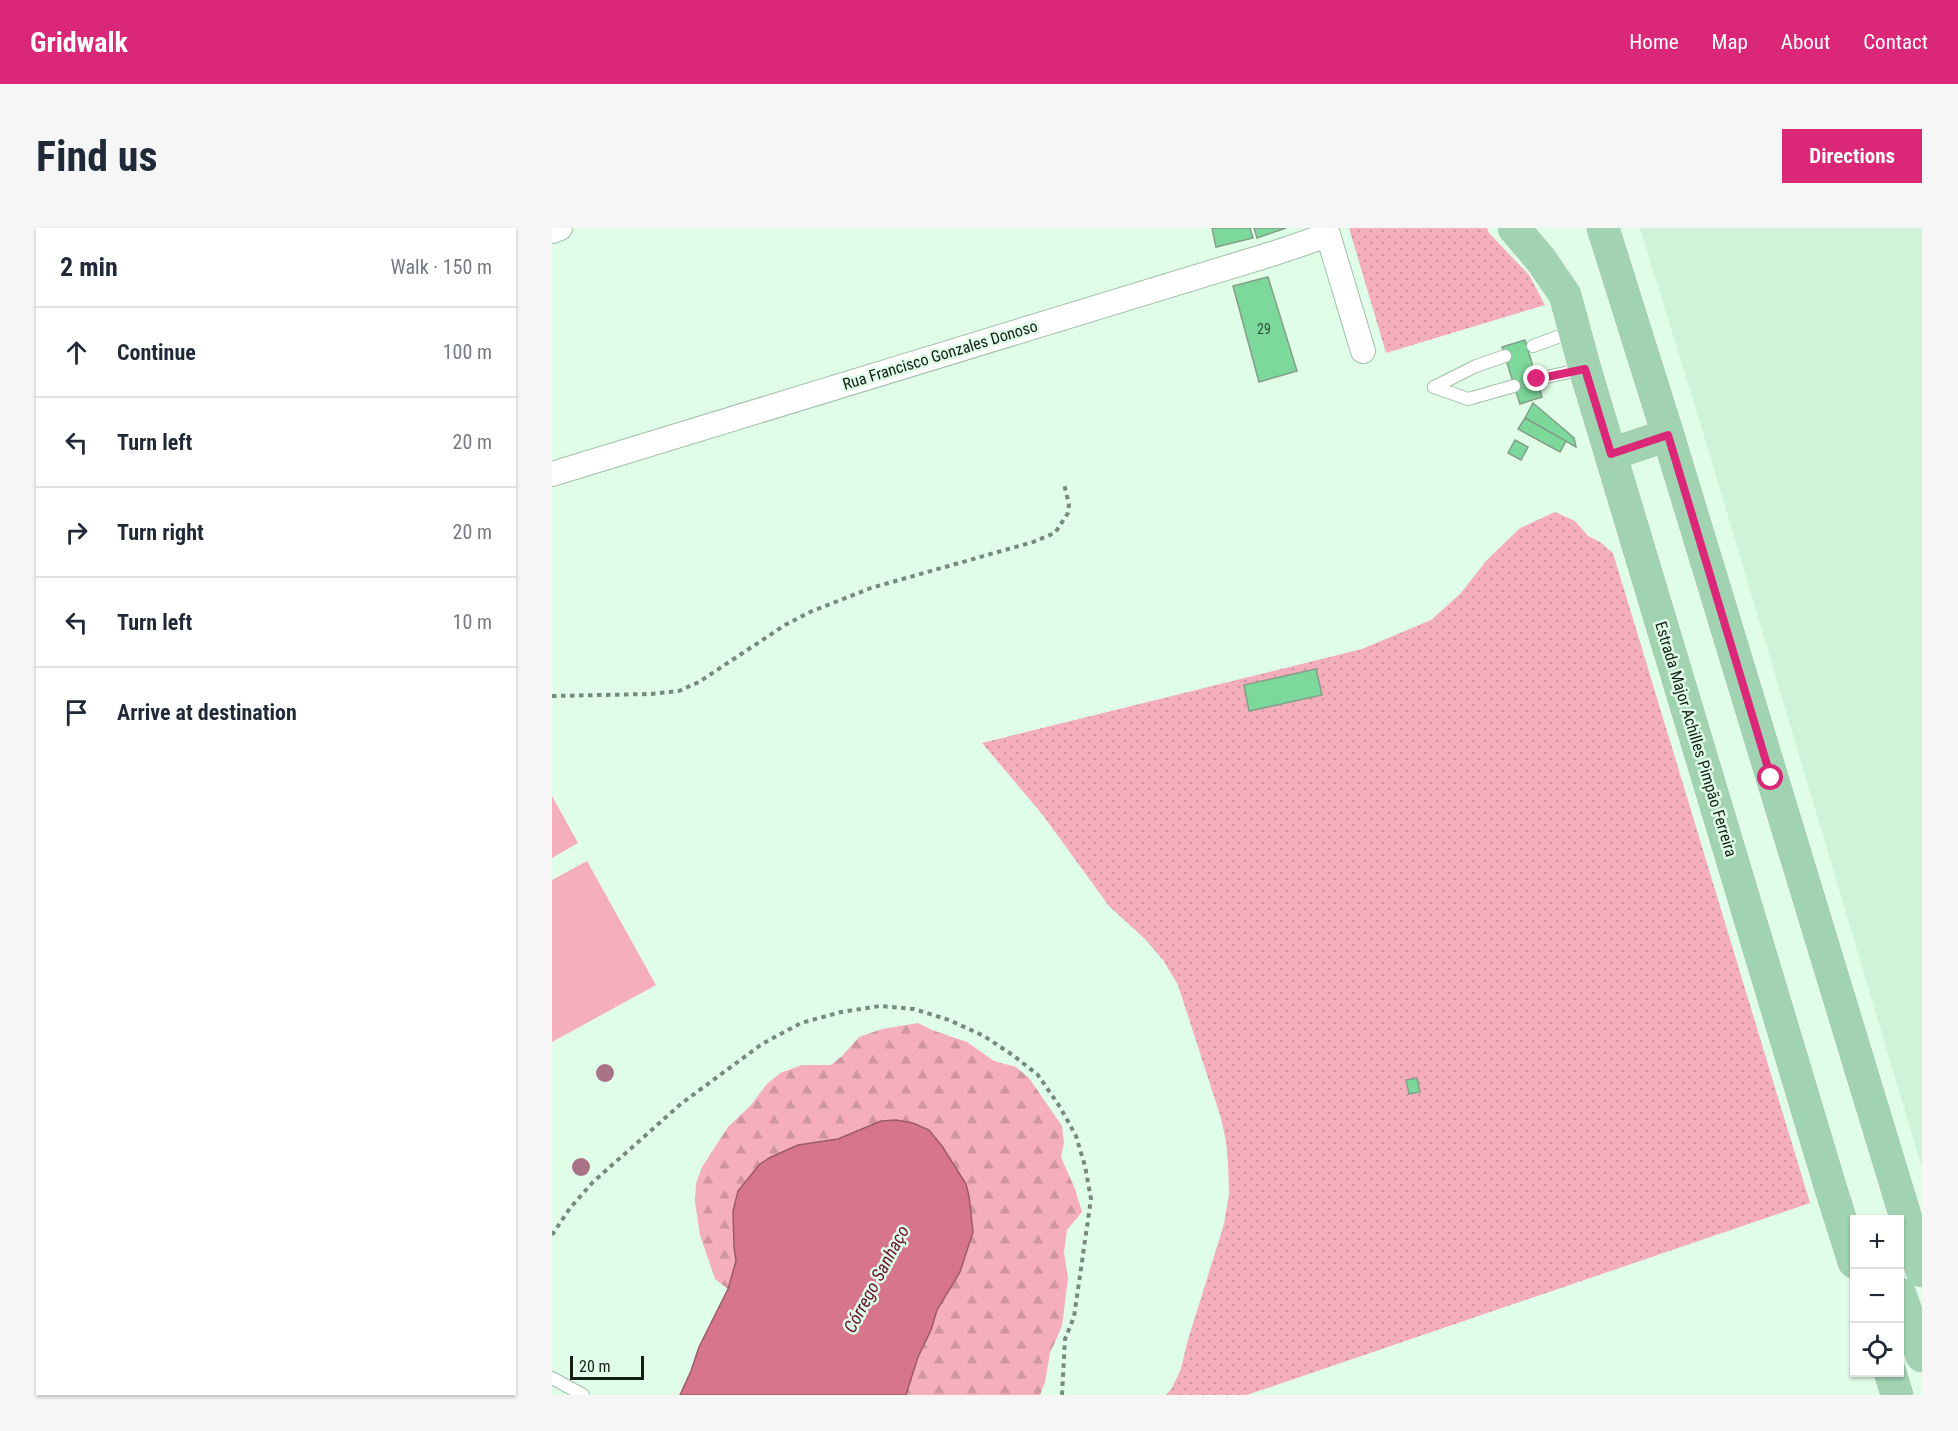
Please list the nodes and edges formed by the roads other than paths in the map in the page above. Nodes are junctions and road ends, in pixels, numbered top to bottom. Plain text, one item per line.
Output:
1 (560, 228) edge
2 (1514, 228) edge
3 (1603, 228) edge
4 (552, 231) edge
5 (1327, 232) edge
6 (1575, 331) junction
7 (1533, 346) dead end
8 (1363, 351) dead end
9 (1505, 356) dead end
10 (1585, 369) junction
11 (1537, 379) dead end
12 (1514, 386) dead end
13 (1668, 435) junction
14 (1611, 454) junction
15 (552, 474) edge
16 (1848, 1217) edge
17 (1850, 1232) edge
18 (1922, 1271) edge
19 (1904, 1307) edge
20 (1922, 1356) edge
21 (552, 1377) edge
22 (1892, 1377) edge
23 (583, 1395) edge
24 (1897, 1395) edge

1 - 4 street
2 - 6 main road, Estrada Major Achilles Pimpão Ferreira
3 - 13 main road
5 - 8 street
5 - 15 street, Rua Francisco Gonzales Donoso
6 - 7 lane
6 - 10 main road, Estrada Major Achilles Pimpão Ferreira
9 - 12 lane
10 - 11 lane
10 - 14 main road, Estrada Major Achilles Pimpão Ferreira
13 - 14 main road
13 - 18 main road
14 - 16 main road, Estrada Major Achilles Pimpão Ferreira
16 - 17 main road, Estrada Major Achilles Pimpão Ferreira
19 - 20 main road
21 - 23 lane
22 - 24 main road

